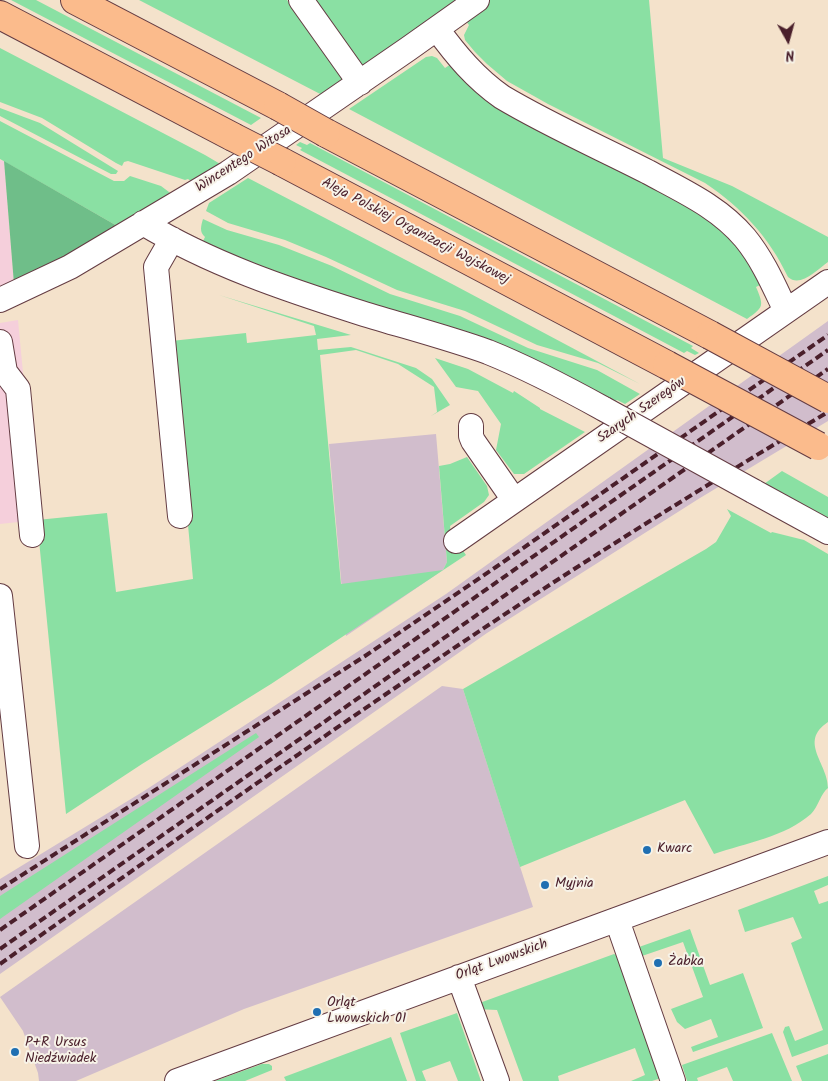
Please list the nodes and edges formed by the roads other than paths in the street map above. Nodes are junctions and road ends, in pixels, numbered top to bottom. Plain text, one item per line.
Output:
1 (75, 0) edge
2 (301, 0) edge
3 (475, 1) edge
4 (0, 15) edge
5 (437, 29) junction
6 (360, 83) junction
7 (143, 223) junction
8 (172, 240) junction
9 (828, 282) edge
10 (0, 300) edge
11 (786, 311) junction
12 (0, 342) edge
13 (828, 399) edge
14 (471, 426) dead end
15 (823, 449) edge
16 (514, 500) junction
17 (180, 516) dead end
18 (828, 532) edge
19 (32, 535) dead end
20 (456, 541) dead end
21 (0, 596) edge
22 (828, 842) edge
23 (27, 846) dead end
24 (617, 920) junction
25 (459, 977) junction
26 (178, 1081) edge
27 (497, 1081) edge
28 (673, 1081) edge

1 - 13 highway, bridge
2 - 6 street
3 - 5 street, Wincentego Witosa
4 - 15 highway, Aleja Polskiej Organizacji Wojskowej, bridge
5 - 6 street, Wincentego Witosa
5 - 11 street
6 - 7 street, Wincentego Witosa
7 - 8 street
7 - 10 street, Wincentego Witosa
8 - 17 street
8 - 18 street, bridge
9 - 11 street, Szarych Szeregów
11 - 16 street, Szarych Szeregów
12 - 19 street
14 - 16 street
16 - 20 street, Szarych Szeregów
21 - 23 street
22 - 24 street, Orląt Lwowskich
24 - 25 street, Orląt Lwowskich
24 - 28 street
25 - 26 street, Orląt Lwowskich
25 - 27 street

